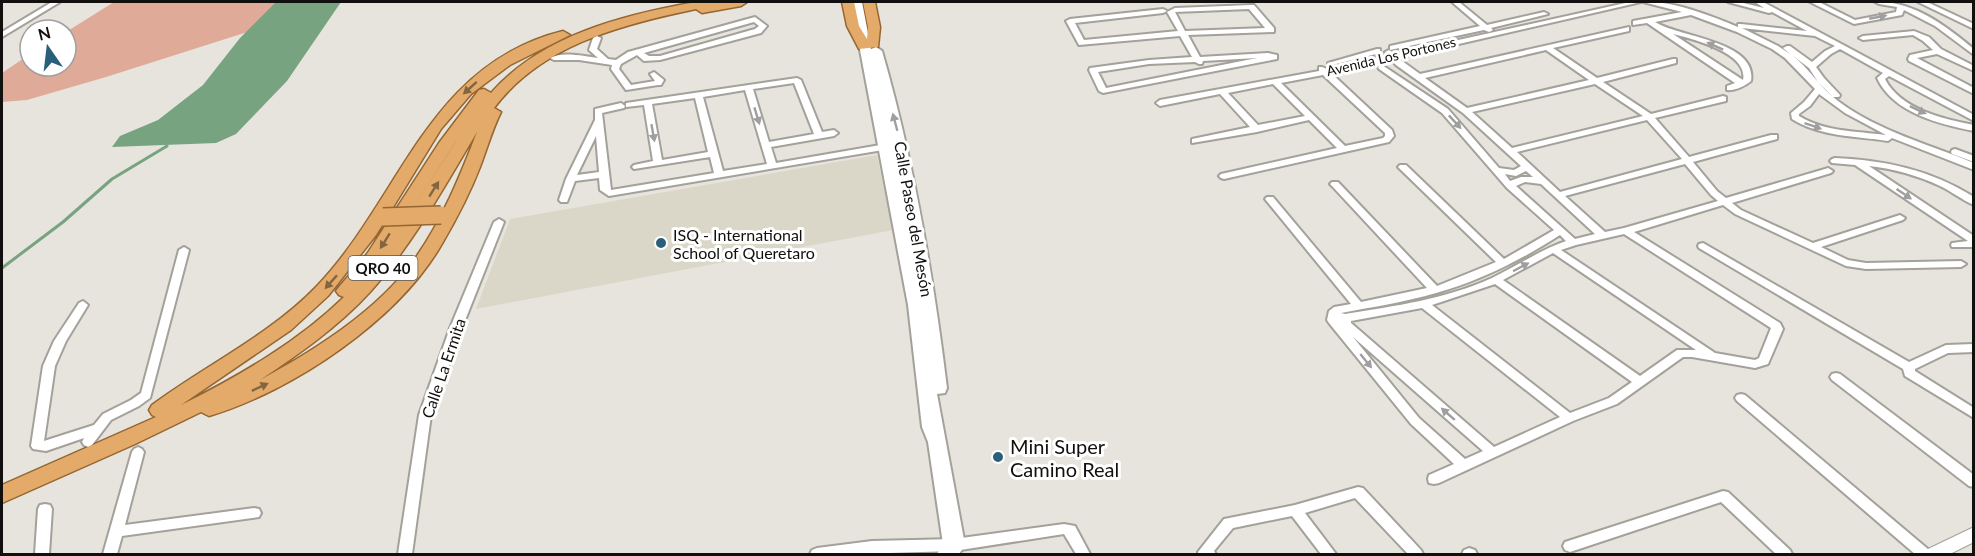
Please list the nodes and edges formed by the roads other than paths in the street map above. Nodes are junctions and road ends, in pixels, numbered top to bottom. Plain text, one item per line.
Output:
1 (56, 2) edge
2 (687, 2) edge
3 (694, 2) edge
4 (713, 2) edge
5 (741, 2) edge
6 (848, 2) edge
7 (858, 2) edge
8 (869, 2) edge
9 (1455, 2) edge
10 (1603, 2) edge
11 (1637, 2) edge
12 (1647, 2) edge
13 (1684, 2) edge
14 (1750, 2) edge
15 (1759, 2) edge
16 (1814, 2) edge
17 (1879, 2) edge
18 (1922, 2) edge
19 (1735, 3) edge
20 (1898, 4) edge
21 (1611, 6) junction
22 (668, 7) junction
23 (1168, 7) edge
24 (1776, 11) junction
25 (1692, 12) junction
26 (616, 19) junction
27 (1649, 21) junction
28 (1636, 23) dead end
29 (1741, 26) junction
30 (15, 27) junction
31 (1485, 27) junction
32 (1974, 27) edge
33 (2, 28) edge
34 (1659, 28) junction
35 (1626, 29) dead end
36 (1183, 33) junction
37 (1495, 33) junction
38 (1816, 34) junction
39 (2, 35) edge
40 (1953, 36) junction
41 (597, 38) junction
42 (1863, 38) dead end
43 (1926, 39) junction
44 (869, 45) junction
45 (1840, 47) junction
46 (1549, 49) junction
47 (1386, 50) junction
48 (1938, 51) junction
49 (639, 52) junction
50 (1974, 53) edge
51 (1393, 55) junction
52 (554, 58) junction
53 (1197, 58) junction
54 (1348, 58) junction
55 (607, 60) junction
56 (1673, 61) dead end
57 (1362, 62) junction
58 (617, 63) junction
59 (1399, 63) junction
60 (1812, 66) junction
61 (1382, 67) junction
62 (1322, 69) junction
63 (1974, 69) edge
64 (1206, 72) junction
65 (1887, 73) junction
66 (654, 74) dead end
67 (1420, 77) junction
68 (1275, 81) junction
69 (1596, 81) junction
70 (1742, 84) junction
71 (1820, 85) junction
72 (748, 87) junction
73 (1730, 88) dead end
74 (1223, 92) junction
75 (1974, 92) edge
76 (1443, 93) junction
77 (698, 95) junction
78 (1426, 96) junction
79 (1723, 99) dead end
80 (1453, 100) junction
81 (648, 103) junction
82 (1160, 103) dead end
83 (1436, 103) junction
84 (1466, 111) junction
85 (1648, 116) junction
86 (1310, 117) junction
87 (1974, 119) edge
88 (599, 120) junction
89 (1974, 128) edge
90 (1257, 129) junction
91 (834, 133) dead end
92 (819, 136) junction
93 (1774, 137) dead end
94 (1901, 139) junction
95 (1195, 141) dead end
96 (765, 146) junction
97 (894, 146) junction
98 (1934, 147) junction
99 (1342, 149) junction
100 (1511, 151) junction
101 (713, 154) junction
102 (1974, 159) edge
103 (1689, 161) junction
104 (1856, 161) junction
105 (1836, 162) dead end
106 (658, 163) junction
107 (637, 166) dead end
108 (772, 166) junction
109 (1528, 166) junction
110 (1403, 167) dead end
111 (1974, 167) edge
112 (1494, 170) junction
113 (1828, 171) dead end
114 (604, 174) junction
115 (719, 175) junction
116 (1224, 176) dead end
117 (571, 179) junction
118 (1546, 183) junction
119 (1335, 184) dead end
120 (1510, 186) junction
121 (1559, 195) junction
122 (1270, 199) dead end
123 (564, 200) dead end
124 (1974, 202) edge
125 (1724, 203) junction
126 (445, 215) junction
127 (380, 217) junction
128 (1900, 218) dead end
129 (499, 222) dead end
130 (1560, 231) junction
131 (1626, 231) junction
132 (1602, 235) junction
133 (1573, 242) junction
134 (1974, 243) edge
135 (1956, 245) dead end
136 (1703, 246) dead end
137 (1812, 248) junction
138 (1553, 249) junction
139 (184, 250) dead end
140 (1504, 264) junction
141 (1961, 264) dead end
142 (1496, 280) junction
143 (1462, 282) junction
144 (1472, 289) junction
145 (1435, 290) junction
146 (1424, 304) junction
147 (83, 305) dead end
148 (1358, 306) junction
149 (1333, 314) junction
150 (1345, 318) junction
151 (1974, 348) edge
152 (1713, 356) junction
153 (1909, 367) junction
154 (1836, 377) dead end
155 (1641, 382) junction
156 (1741, 398) dead end
157 (1974, 414) edge
158 (162, 415) junction
159 (1569, 418) junction
160 (92, 436) junction
161 (138, 452) dead end
162 (1492, 452) junction
163 (1464, 466) junction
164 (1434, 479) dead end
165 (2, 481) edge
166 (1974, 482) edge
167 (2, 494) edge
168 (45, 510) dead end
169 (1295, 510) junction
170 (254, 513) dead end
171 (117, 531) junction
172 (1974, 534) edge
173 (1570, 546) dead end
174 (951, 550) edge
175 (42, 555) edge
176 (110, 555) edge
177 (405, 555) edge
178 (817, 555) edge
179 (1083, 555) edge
180 (1209, 555) edge
181 (1329, 555) edge
182 (1416, 555) edge
183 (1785, 555) edge
184 (1924, 555) edge
185 (1934, 555) edge

1 - 30 street
2 - 22 highway
3 - 22 highway, QRO 40
158 -> 4 highway, QRO 40
5 - 41 highway
6 - 44 highway
7 - 44 main road, Calle Paseo del Mesón
8 - 44 highway
9 - 31 street
10 - 21 street
10 - 31 street, Avenida Los Portones
11 - 21 street, Avenida Los Portones
12 - 25 street
13 - 25 street
14 - 19 street
15 - 24 street
16 -> 20 street
17 - 20 street
18 - 32 street
19 - 24 street
20 - 40 street
21 - 37 street, Avenida Los Portones
22 - 26 highway, QRO 40
23 - 36 street
23 - 36 street
23 - 36 street
24 - 38 street
25 - 27 street
25 - 29 street
25 - 71 street
26 -> 127 highway
26 -> 158 highway, QRO 40
27 - 28 street
27 - 34 street
29 - 38 street
29 - 60 street
30 - 33 street
30 - 39 street
31 - 37 street
31 - 47 street, Avenida Los Portones
34 - 70 street
70 -> 34 street
35 - 46 street
36 - 53 street
37 - 51 street, Avenida Los Portones
38 - 45 street
40 - 43 street
40 - 50 street
41 - 52 highway
41 - 55 street
42 - 43 street
43 - 48 street
44 - 97 main road, Calle Paseo del Mesón
45 - 60 street
45 - 65 street
46 - 67 street
46 - 69 street
47 - 51 street
47 - 54 street, Avenida Los Portones
48 - 63 street
48 - 75 street
49 - 49 street
49 - 58 street
51 - 57 street, Avenida Los Portones
51 - 59 street
52 - 55 street
52 - 126 highway
53 - 64 street
53 - 64 street
53 - 64 street
54 - 57 street
54 - 62 street, Avenida Los Portones
55 - 58 street
56 - 69 street
57 - 61 street
57 - 62 street, Avenida Los Portones
58 - 66 street
59 - 61 street
59 - 67 street
60 - 71 street
61 - 78 street
62 - 68 street, Avenida Los Portones
62 - 99 street
65 - 87 street
65 -> 89 street
67 - 76 street
68 - 74 street, Avenida Los Portones
68 - 86 street
69 - 84 street
69 - 85 street
70 - 73 street
71 - 94 street
71 -> 94 street
71 - 98 street
72 - 77 street
72 - 92 street
72 -> 96 street
74 - 82 street, Avenida Los Portones
74 - 90 street
76 - 78 street
76 - 80 street
77 - 81 street
77 - 101 street
78 - 83 street
79 - 85 street
80 - 83 street
80 - 84 street
81 - 88 street
81 -> 106 street
83 -> 112 street
84 - 100 street
85 - 100 street
85 - 103 street
86 - 90 street
86 - 99 street
88 - 114 street
88 - 117 street
90 - 95 street
91 - 92 street
92 - 96 street
93 - 103 street
94 - 98 street
96 - 108 street
97 - 108 street
97 - 174 main road, Calle Paseo del Mesón
98 - 102 street
98 - 111 street
99 - 116 street
100 - 109 street
101 - 106 street
101 - 115 street
103 - 121 street
103 - 125 street
104 - 105 street
104 - 124 street
104 -> 134 street
106 - 107 street
108 - 115 street
109 - 112 street
109 - 118 street
110 - 140 street
112 - 120 street
113 - 125 street
114 - 115 street
114 - 117 street
117 - 123 street
118 - 120 street
118 - 121 street
119 - 145 street
120 - 130 street
121 - 132 street
122 - 148 street
125 - 131 street
125 - 137 street
126 - 127 highway, bridge
158 -> 126 highway
127 -> 158 highway
128 - 137 street
129 - 177 street, Calle La Ermita
130 - 133 street
130 - 140 street
131 - 132 street
131 - 152 street
132 - 133 street
133 - 138 street
134 - 135 street
136 - 153 street
137 - 141 street
142 -> 138 street
138 - 152 street
139 - 160 street
140 - 143 street
142 - 144 street
142 - 155 street
143 - 144 street
143 - 145 street
144 - 146 street
145 - 148 street
146 - 150 street
146 - 159 street
147 - 160 street
148 - 149 street
149 - 150 street
149 -> 163 street
162 -> 150 street
151 - 153 street
152 - 155 street
153 - 157 street
154 - 166 street
155 - 159 street
156 - 184 street
158 - 160 highway, QRO 40
158 - 167 highway, QRO 40
159 - 162 street
160 - 165 highway, QRO 40
161 - 171 street
162 - 163 street
163 - 164 street
168 - 175 street
169 - 180 street
169 - 181 street
169 - 182 street
170 - 171 street
171 - 176 street
172 - 185 street
173 - 183 street
174 - 178 street
174 - 179 street

